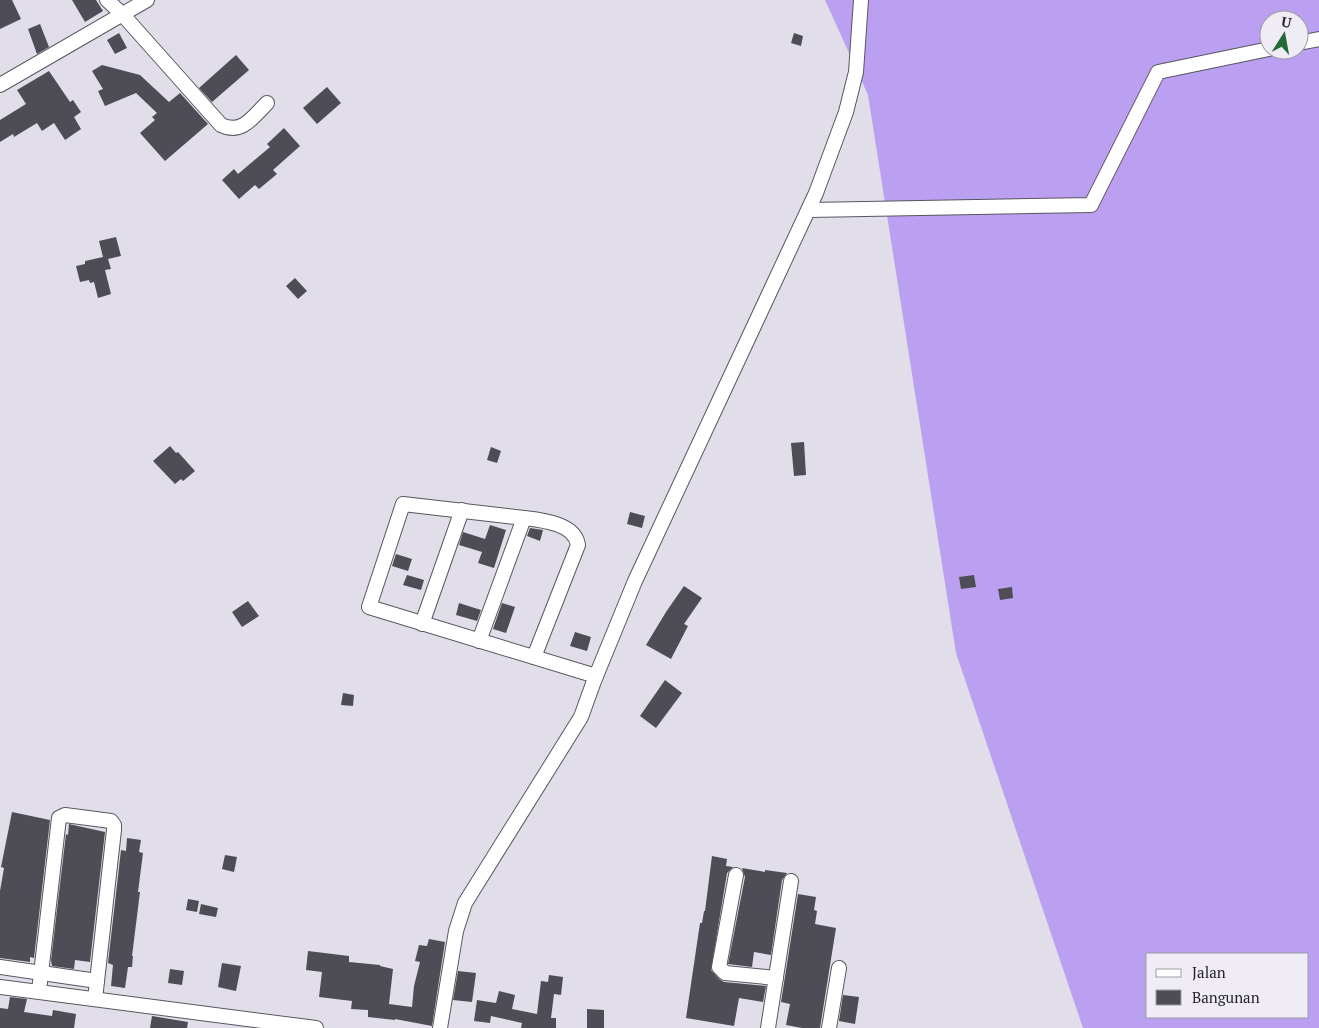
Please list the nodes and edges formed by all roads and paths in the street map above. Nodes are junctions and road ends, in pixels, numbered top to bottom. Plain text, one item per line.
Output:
1 (107, 0) edge
2 (147, 0) edge
3 (861, 0) edge
4 (123, 15) junction
5 (1259, 51) edge
6 (0, 85) edge
7 (267, 103) dead end
8 (809, 210) junction
9 (462, 510) junction
10 (524, 518) junction
11 (422, 624) junction
12 (479, 641) junction
13 (534, 657) junction
14 (595, 678) junction
15 (736, 875) dead end
16 (791, 881) dead end
17 (0, 967) edge
18 (839, 968) dead end
19 (41, 973) junction
20 (776, 978) junction
21 (97, 981) junction
22 (0, 986) edge
23 (39, 991) junction
24 (95, 999) junction
25 (316, 1028) edge
26 (440, 1028) edge
27 (768, 1028) edge
28 (829, 1028) edge

1 - 4 street
2 - 4 street
3 - 8 street
4 - 6 street
4 - 7 street
5 - 8 street
8 - 14 street
9 - 10 street
9 - 11 street
9 - 11 street
10 - 12 street
10 - 13 street
11 - 12 street
12 - 13 street
13 - 14 street
14 - 26 street
15 - 20 street
16 - 20 street
17 - 19 street
18 - 28 street
19 - 21 street
19 - 21 street
19 - 23 street
20 - 27 street
21 - 24 street
22 - 23 street
23 - 24 street
24 - 25 street

